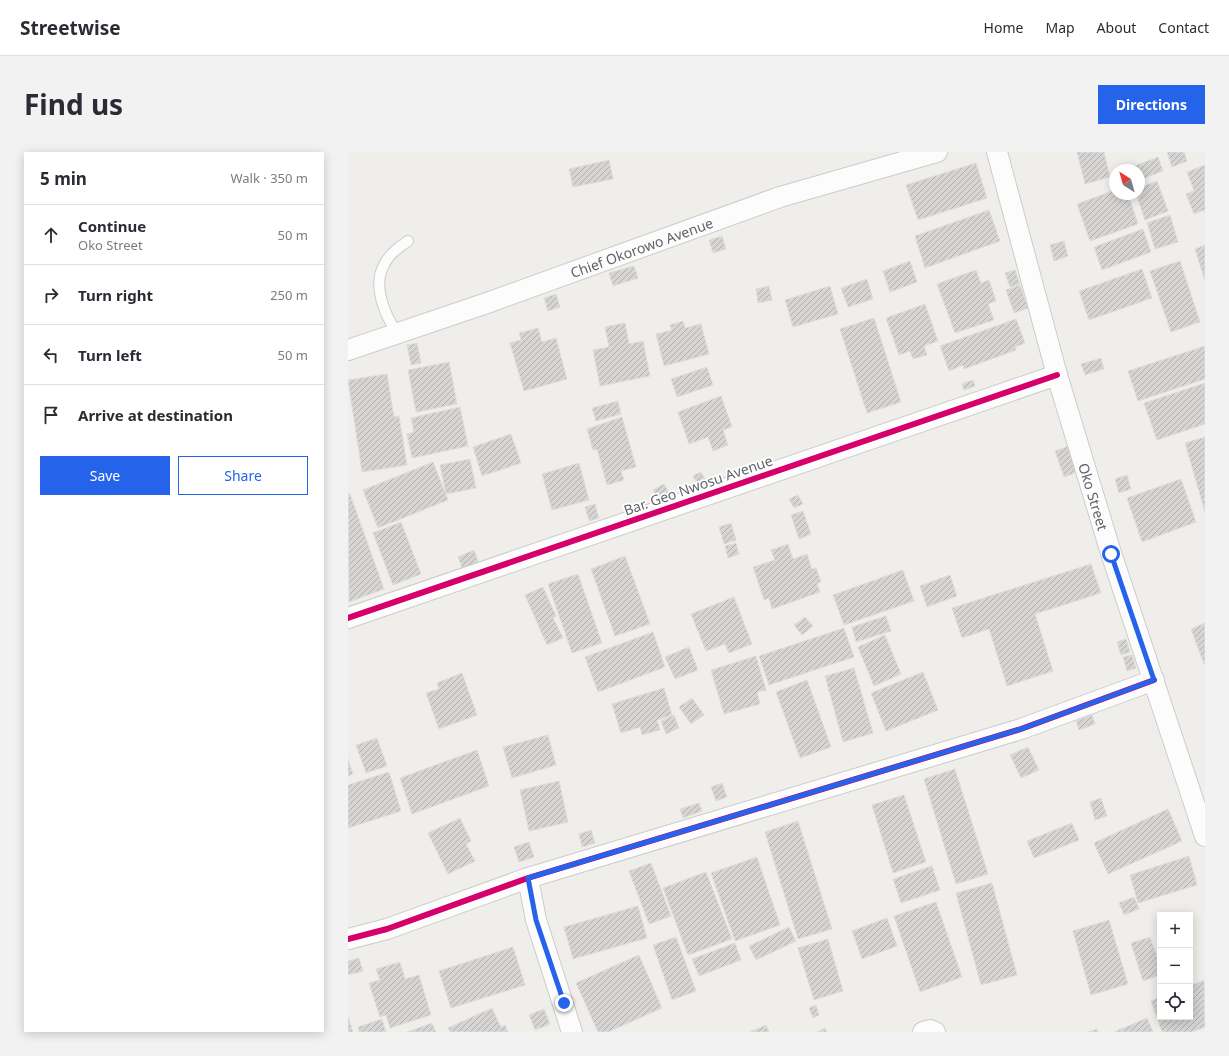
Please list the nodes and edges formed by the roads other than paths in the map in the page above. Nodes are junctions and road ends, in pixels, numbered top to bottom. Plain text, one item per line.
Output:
1 (936, 152) edge
2 (997, 152) edge
3 (408, 240) dead end
4 (397, 333) junction
5 (348, 350) edge
6 (1056, 375) junction
7 (348, 618) edge
8 (1154, 680) junction
9 (1205, 836) edge
10 (528, 878) junction
11 (348, 939) edge
12 (572, 1032) edge
13 (924, 1032) edge
14 (935, 1032) edge

1 - 4 street, Chief Okorowo Avenue
2 - 6 street, Oko Street
3 - 4 lane
4 - 5 street, Chief Okorowo Avenue
6 - 7 street, Bar. Geo Nwosu Avenue
6 - 8 street, Oko Street
8 - 9 street, Oko Street
8 - 10 street
10 - 11 street
10 - 12 street
13 - 14 street

